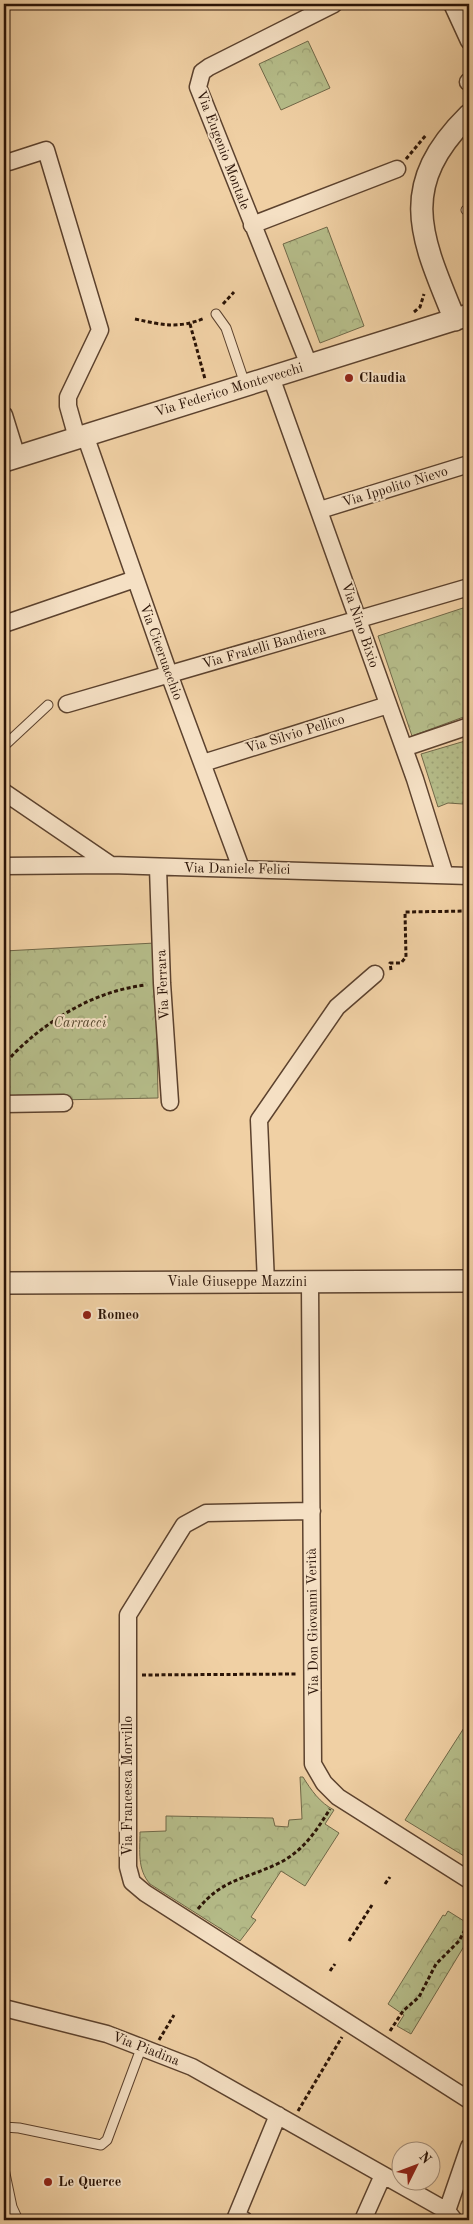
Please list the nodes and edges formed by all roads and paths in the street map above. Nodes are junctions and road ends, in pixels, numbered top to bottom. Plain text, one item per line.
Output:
1 (334, 4) edge
2 (452, 4) edge
3 (469, 42) edge
4 (469, 115) edge
5 (9, 162) dead end
6 (398, 169) dead end
7 (252, 225) junction
8 (432, 266) junction
9 (234, 292) dead end
10 (216, 314) junction
11 (462, 317) edge
12 (135, 319) dead end
13 (190, 324) junction
14 (434, 326) junction
15 (309, 365) junction
16 (271, 377) junction
17 (207, 382) dead end
18 (245, 385) junction
19 (4, 415) edge
20 (81, 437) junction
21 (10, 459) edge
22 (469, 464) edge
23 (320, 510) junction
24 (135, 579) junction
25 (469, 587) edge
26 (358, 620) junction
27 (4, 624) edge
28 (169, 674) junction
29 (67, 704) dead end
30 (48, 705) dead end
31 (388, 705) junction
32 (469, 726) edge
33 (4, 746) edge
34 (404, 748) junction
35 (202, 763) junction
36 (4, 792) edge
37 (111, 865) junction
38 (4, 866) edge
39 (158, 868) junction
40 (241, 868) junction
41 (445, 875) junction
42 (469, 876) edge
43 (469, 911) edge
44 (375, 974) joint
45 (162, 983) junction
46 (4, 1068) edge
47 (170, 1102) dead end
48 (64, 1103) dead end
49 (4, 1104) edge
50 (469, 1281) edge
51 (266, 1282) junction
52 (310, 1282) junction
53 (4, 1283) edge
54 (312, 1511) junction
55 (136, 1674) dead end
56 (296, 1674) dead end
57 (334, 1804) dead end
58 (390, 1877) dead end
59 (469, 1880) edge
60 (385, 1884) dead end
61 (372, 1905) dead end
62 (194, 1914) dead end
63 (469, 1922) edge
64 (349, 1941) dead end
65 (335, 1964) dead end
66 (330, 1971) dead end
67 (4, 2008) edge
68 (174, 2015) dead end
69 (343, 2034) dead end
70 (386, 2038) dead end
71 (147, 2049) junction
72 (469, 2100) edge
73 (286, 2117) junction
74 (4, 2127) edge
75 (469, 2147) edge
76 (4, 2169) edge
77 (383, 2175) junction
78 (451, 2216) edge
79 (18, 2220) edge
80 (244, 2220) edge
81 (363, 2220) edge

1 - 7 street, Via Eugenio Montale
2 - 3 street
4 - 8 street
5 - 20 street, Via Ciceruacchio
6 - 7 street
7 - 15 street, Via Eugenio Montale
8 - 11 street
8 - 14 street
9 - 10 path
10 - 13 path
10 - 18 lane
11 - 14 street, Via Federico Montevecchi
12 - 13 path
13 - 17 path
14 - 15 street, Via Federico Montevecchi
15 - 16 street, Via Federico Montevecchi
16 - 18 street, Via Federico Montevecchi
16 - 23 street, Via Nino Bixio
18 - 20 street, Via Federico Montevecchi
19 - 21 street
20 - 21 street, Via Federico Montevecchi
20 - 24 street, Via Ciceruacchio
22 - 23 street, Via Ippolito Nievo
23 - 26 street, Via Nino Bixio
24 - 27 street
24 - 28 street, Via Ciceruacchio
25 - 26 street, Via Fratelli Bandiera
26 - 28 street, Via Fratelli Bandiera
26 - 31 street, Via Nino Bixio
28 - 29 street, Via Fratelli Bandiera
28 - 35 street, Via Ciceruacchio
30 - 33 lane
31 - 34 street, Via Nino Bixio
31 - 35 street, Via Silvio Pellico
32 - 34 street
34 - 41 street, Via Nino Bixio
35 - 40 street, Via Ciceruacchio
36 - 37 street
37 - 38 street, Via Daniele Felici
37 - 39 street, Via Daniele Felici
39 - 40 street, Via Daniele Felici
39 - 45 street, Via Ferrara
40 - 41 street, Via Daniele Felici
41 - 42 street, Via Daniele Felici
43 - 44 path
44 - 51 street
45 - 46 path
45 - 47 street, Via Ferrara
48 - 49 street
50 - 52 street, Viale Giuseppe Mazzini
51 - 52 street, Viale Giuseppe Mazzini
51 - 53 street, Viale Giuseppe Mazzini
52 - 54 street, Via Don Giovanni Verità
54 - 59 street, Via Don Giovanni Verità
54 - 72 street, Via Francesca Morvillo
55 - 56 path
57 - 62 path
58 - 60 path
61 - 64 path
63 - 70 path
65 - 66 path
67 - 71 street, Via Piadina
68 - 71 path
69 - 73 path
71 - 73 street, Via Piadina
71 - 74 lane
73 - 77 street, Via Piadina
73 - 80 street
75 - 78 street
76 - 79 lane
77 - 78 street, Via Piadina
77 - 81 street

